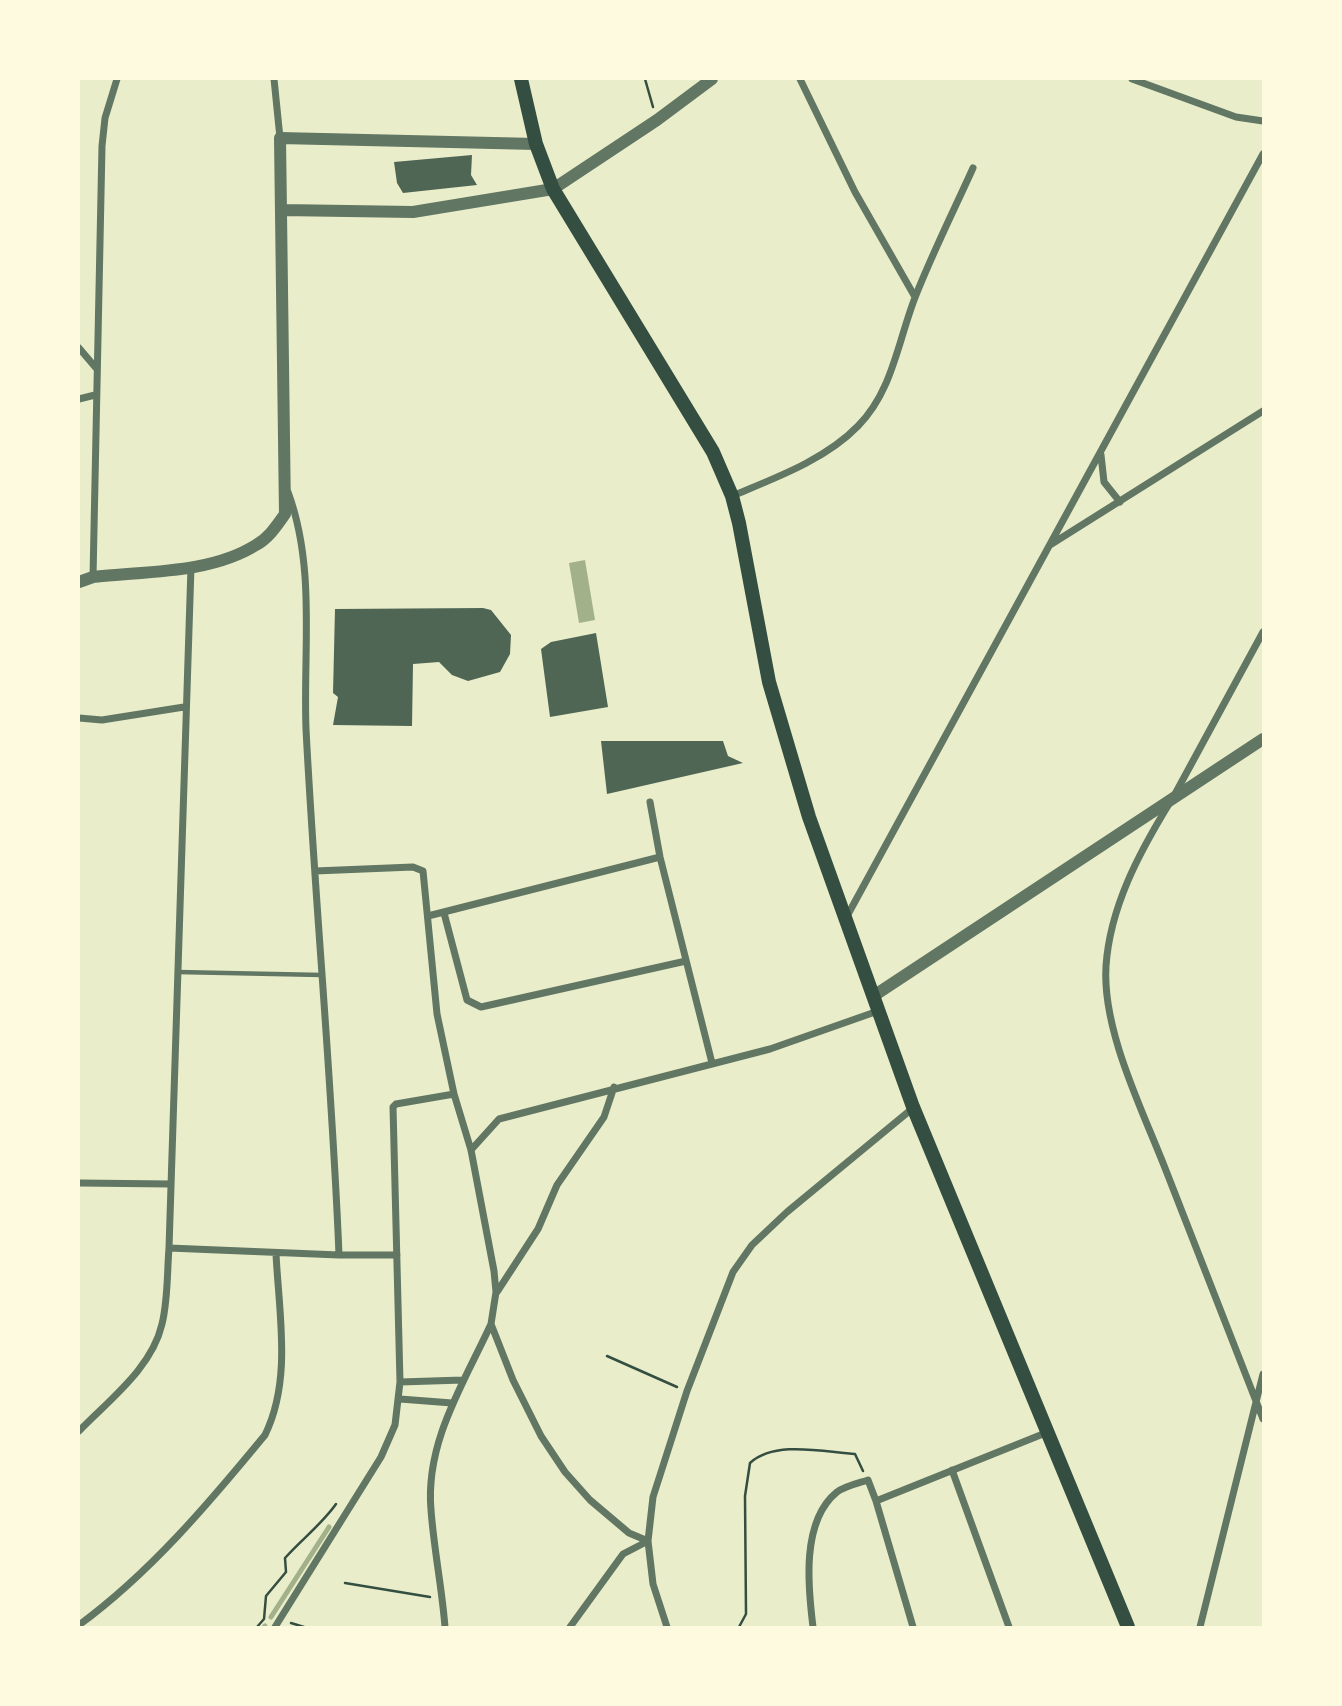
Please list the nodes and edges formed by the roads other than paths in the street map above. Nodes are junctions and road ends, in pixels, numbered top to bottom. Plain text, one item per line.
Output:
1 (117, 79) edge
2 (274, 79) edge
3 (521, 79) edge
4 (712, 79) edge
5 (800, 79) edge
6 (1132, 79) edge
7 (1263, 121) edge
8 (280, 138) junction
9 (536, 144) junction
10 (1263, 156) edge
11 (973, 168) dead end
12 (553, 189) junction
13 (282, 210) junction
14 (915, 297) junction
15 (79, 348) edge
16 (96, 369) junction
17 (95, 395) junction
18 (79, 399) edge
19 (1263, 411) edge
20 (1102, 451) junction
21 (286, 488) junction
22 (732, 496) junction
23 (1120, 502) junction
24 (1050, 546) junction
25 (191, 566) junction
26 (93, 577) junction
27 (79, 582) edge
28 (1263, 632) edge
29 (184, 707) junction
30 (79, 718) edge
31 (1263, 739) edge
32 (1174, 796) junction
33 (650, 802) dead end
34 (660, 857) junction
35 (315, 871) junction
36 (444, 913) junction
37 (428, 916) junction
38 (846, 919) junction
39 (686, 961) junction
40 (177, 972) junction
41 (323, 975) junction
42 (876, 995) junction
43 (881, 1010) junction
44 (712, 1063) junction
45 (614, 1087) junction
46 (454, 1094) junction
47 (913, 1107) junction
48 (471, 1150) junction
49 (79, 1183) edge
50 (171, 1184) junction
51 (169, 1248) junction
52 (276, 1254) junction
53 (340, 1255) junction
54 (397, 1255) junction
55 (496, 1292) junction
56 (491, 1324) junction
57 (1263, 1374) edge
58 (463, 1380) junction
59 (400, 1382) junction
60 (400, 1399) junction
61 (1256, 1402) junction
62 (452, 1403) junction
63 (1263, 1419) edge
64 (79, 1431) edge
65 (1048, 1432) junction
66 (952, 1470) junction
67 (876, 1501) junction
68 (648, 1541) junction
69 (79, 1625) edge
70 (275, 1627) edge
71 (445, 1627) edge
72 (570, 1627) edge
73 (667, 1627) edge
74 (813, 1627) edge
75 (913, 1627) edge
76 (1009, 1627) edge
77 (1128, 1627) edge
78 (1200, 1627) edge

1 - 16 street
2 - 8 street
3 - 9 main road
4 - 12 street
5 - 14 street
6 - 7 street
8 - 9 street
8 - 13 street
9 - 12 main road
10 - 20 street
11 - 14 street
12 - 13 street
12 - 22 main road
13 - 21 street
14 - 22 street
15 - 16 street
16 - 17 street
17 - 18 street
17 - 26 street
19 - 23 street
20 - 23 street
20 - 24 street
21 - 25 street
21 - 35 street
22 - 38 main road
23 - 24 street
24 - 38 street
25 - 26 street
25 - 29 street
26 - 27 street
28 - 32 street
29 - 30 street
29 - 40 street
31 - 32 street
32 - 42 street
32 - 61 street
33 - 34 street
34 - 36 street
34 - 39 street
35 - 37 street
35 - 41 street
36 - 37 street
36 - 39 street
37 - 46 street
38 - 42 main road
39 - 44 street
40 - 41 lane
40 - 50 street
41 - 53 street
42 - 43 main road
43 - 44 street
43 - 47 main road
44 - 45 street
45 - 48 street
45 - 55 street
46 - 48 street
46 - 54 street
47 - 65 main road
47 - 68 street
48 - 55 street
49 - 50 street
50 - 51 street
51 - 52 street
51 - 64 street
52 - 53 street
52 - 69 street
53 - 54 street
54 - 59 street
55 - 56 street
56 - 58 street
56 - 68 street
57 - 61 street
58 - 59 street
58 - 62 street
59 - 60 street
60 - 62 street
60 - 70 street
61 - 63 street
61 - 78 street
62 - 71 street
65 - 66 street
65 - 77 main road
66 - 67 street
66 - 76 street
67 - 74 street
67 - 75 street
68 - 72 street
68 - 73 street

